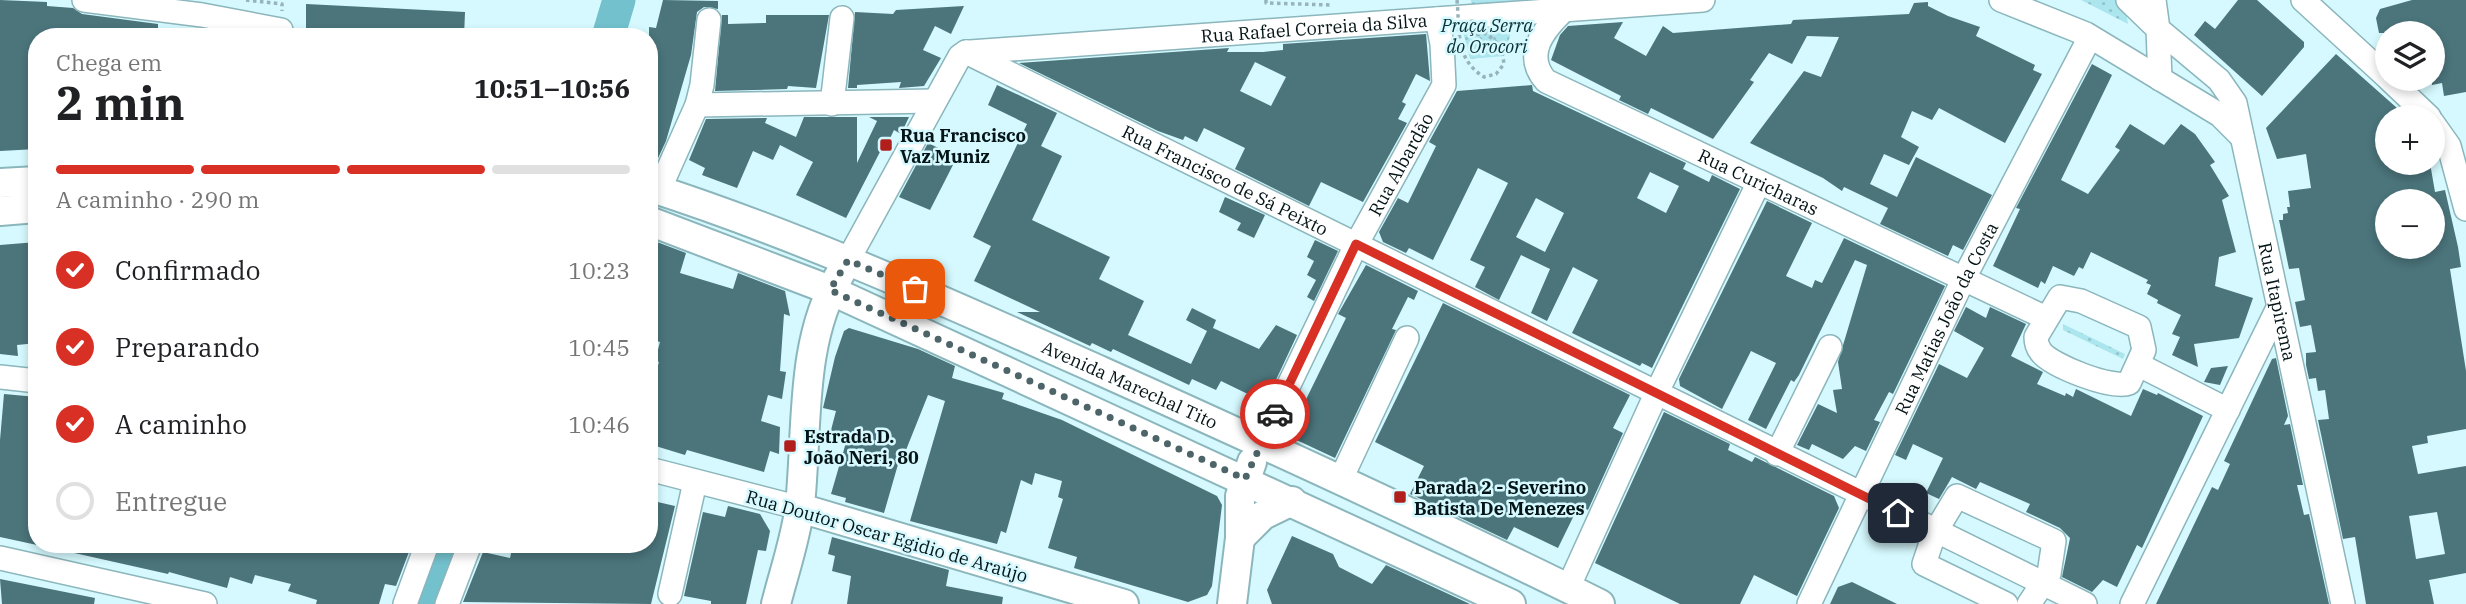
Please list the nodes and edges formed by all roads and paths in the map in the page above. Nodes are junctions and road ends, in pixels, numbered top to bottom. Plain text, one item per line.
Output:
1 (84, 0) edge
2 (246, 0) edge
3 (1703, 0) edge
4 (2001, 0) edge
5 (2128, 0) edge
6 (2154, 0) edge
7 (2303, 0) edge
8 (282, 4) dead end
9 (1465, 8) edge
10 (1564, 10) junction
11 (842, 18) dead end
12 (1437, 19) junction
13 (709, 20) dead end
14 (256, 28) edge
15 (2158, 29) junction
16 (2090, 37) junction
17 (967, 52) junction
18 (2375, 66) edge
19 (2160, 79) junction
20 (2402, 91) edge
21 (933, 101) junction
22 (832, 104) junction
23 (697, 105) junction
24 (2416, 105) edge
25 (2445, 130) edge
26 (2242, 137) junction
27 (2445, 140) edge
28 (2466, 144) edge
29 (658, 180) edge
30 (28, 181) edge
31 (1759, 182) junction
32 (0, 183) edge
33 (658, 189) edge
34 (28, 209) edge
35 (2466, 209) edge
36 (0, 211) edge
37 (658, 224) edge
38 (1356, 244) junction
39 (848, 260) junction
40 (1963, 280) junction
41 (830, 290) junction
42 (2278, 308) junction
43 (2046, 318) junction
44 (1407, 338) dead end
45 (1830, 347) dead end
46 (2139, 365) junction
47 (0, 377) edge
48 (28, 380) edge
49 (1656, 394) junction
50 (2228, 410) junction
51 (1261, 443) junction
52 (1777, 454) junction
53 (658, 472) edge
54 (1245, 479) junction
55 (1340, 481) junction
56 (695, 482) junction
57 (1860, 495) junction
58 (1292, 501) junction
59 (800, 508) junction
60 (1936, 532) junction
61 (1240, 538) junction
62 (425, 553) edge
63 (467, 553) edge
64 (0, 558) edge
65 (1568, 588) junction
66 (670, 594) dead end
67 (2036, 595) edge
68 (205, 604) edge
69 (405, 604) edge
70 (447, 604) edge
71 (776, 604) edge
72 (1124, 604) edge
73 (1232, 604) edge
74 (1511, 604) edge
75 (1600, 604) edge
76 (1809, 604) edge
77 (2007, 604) edge
78 (2085, 604) edge
79 (2132, 604) edge
80 (2343, 604) edge

1 - 14 street
2 - 8 path
3 - 10 street, Rua Rafael Correia da Silva
4 - 16 street
5 - 15 street, Rua Itapirema
6 - 15 street
7 - 18 street
9 - 9 path, bridge
9 - 10 street, Rua Rafael Correia da Silva
9 - 12 street, Rua Rafael Correia da Silva
10 - 31 street, Rua Curicharas
11 - 22 street
12 - 17 street, Rua Rafael Correia da Silva
12 - 38 street, Rua Albardão
13 - 23 street
15 - 19 street
15 - 26 street, Rua Itapirema
16 - 19 street
16 - 40 street, Rua Matias João da Costa
17 - 21 street
17 - 38 street, Rua Francisco de Sá Peixto
19 - 26 street
20 - 24 street
21 - 22 street
21 - 39 street
22 - 23 street
23 - 29 street
25 - 28 street
26 - 42 street, Rua Itapirema
27 - 35 street
30 - 32 main road
31 - 40 street, Rua Curicharas
31 - 49 street
33 - 39 main road, Avenida Marechal Tito
34 - 36 main road
37 - 41 main road
38 - 49 street, Rua Francisco de Sá Peixto
38 - 51 street, Rua Albardão
39 - 41 main road
39 - 51 main road, Avenida Marechal Tito
40 - 43 street, Rua Curicharas
40 - 57 street, Rua Matias João da Costa
41 - 54 main road
41 - 59 main road
42 - 50 street
42 - 80 street, Rua Itapirema
43 - 46 street
43 - 46 street
44 - 55 street
45 - 52 street
46 - 50 street
47 - 48 street
49 - 52 street, Rua Francisco de Sá Peixto
49 - 65 street
50 - 79 street
51 - 54 main road, Rua Albardão
51 - 55 main road, Avenida Marechal Tito
52 - 57 street, Rua Francisco de Sá Peixto
53 - 56 street, Rua Doutor Oscar Egidio de Araújo
54 - 58 main road
54 - 61 main road, Rua Albardão
55 - 65 main road, Avenida Marechal Tito
56 - 59 street, Rua Doutor Oscar Egidio de Araújo
56 - 66 street
57 - 60 street, Rua Francisco de Sá Peixto
57 - 76 street, Rua Matias João da Costa
58 - 61 main road
58 - 74 main road
59 - 71 main road
59 - 72 main road, Rua Doutor Oscar Egidio de Araújo
60 - 67 street, Rua Francisco de Sá Peixto
60 - 67 street
60 - 77 street
61 - 73 main road, Rua Albardão
62 - 69 street
63 - 70 street
64 - 68 street
65 - 75 main road, Avenida Marechal Tito
67 - 78 street, Rua Francisco de Sá Peixto

